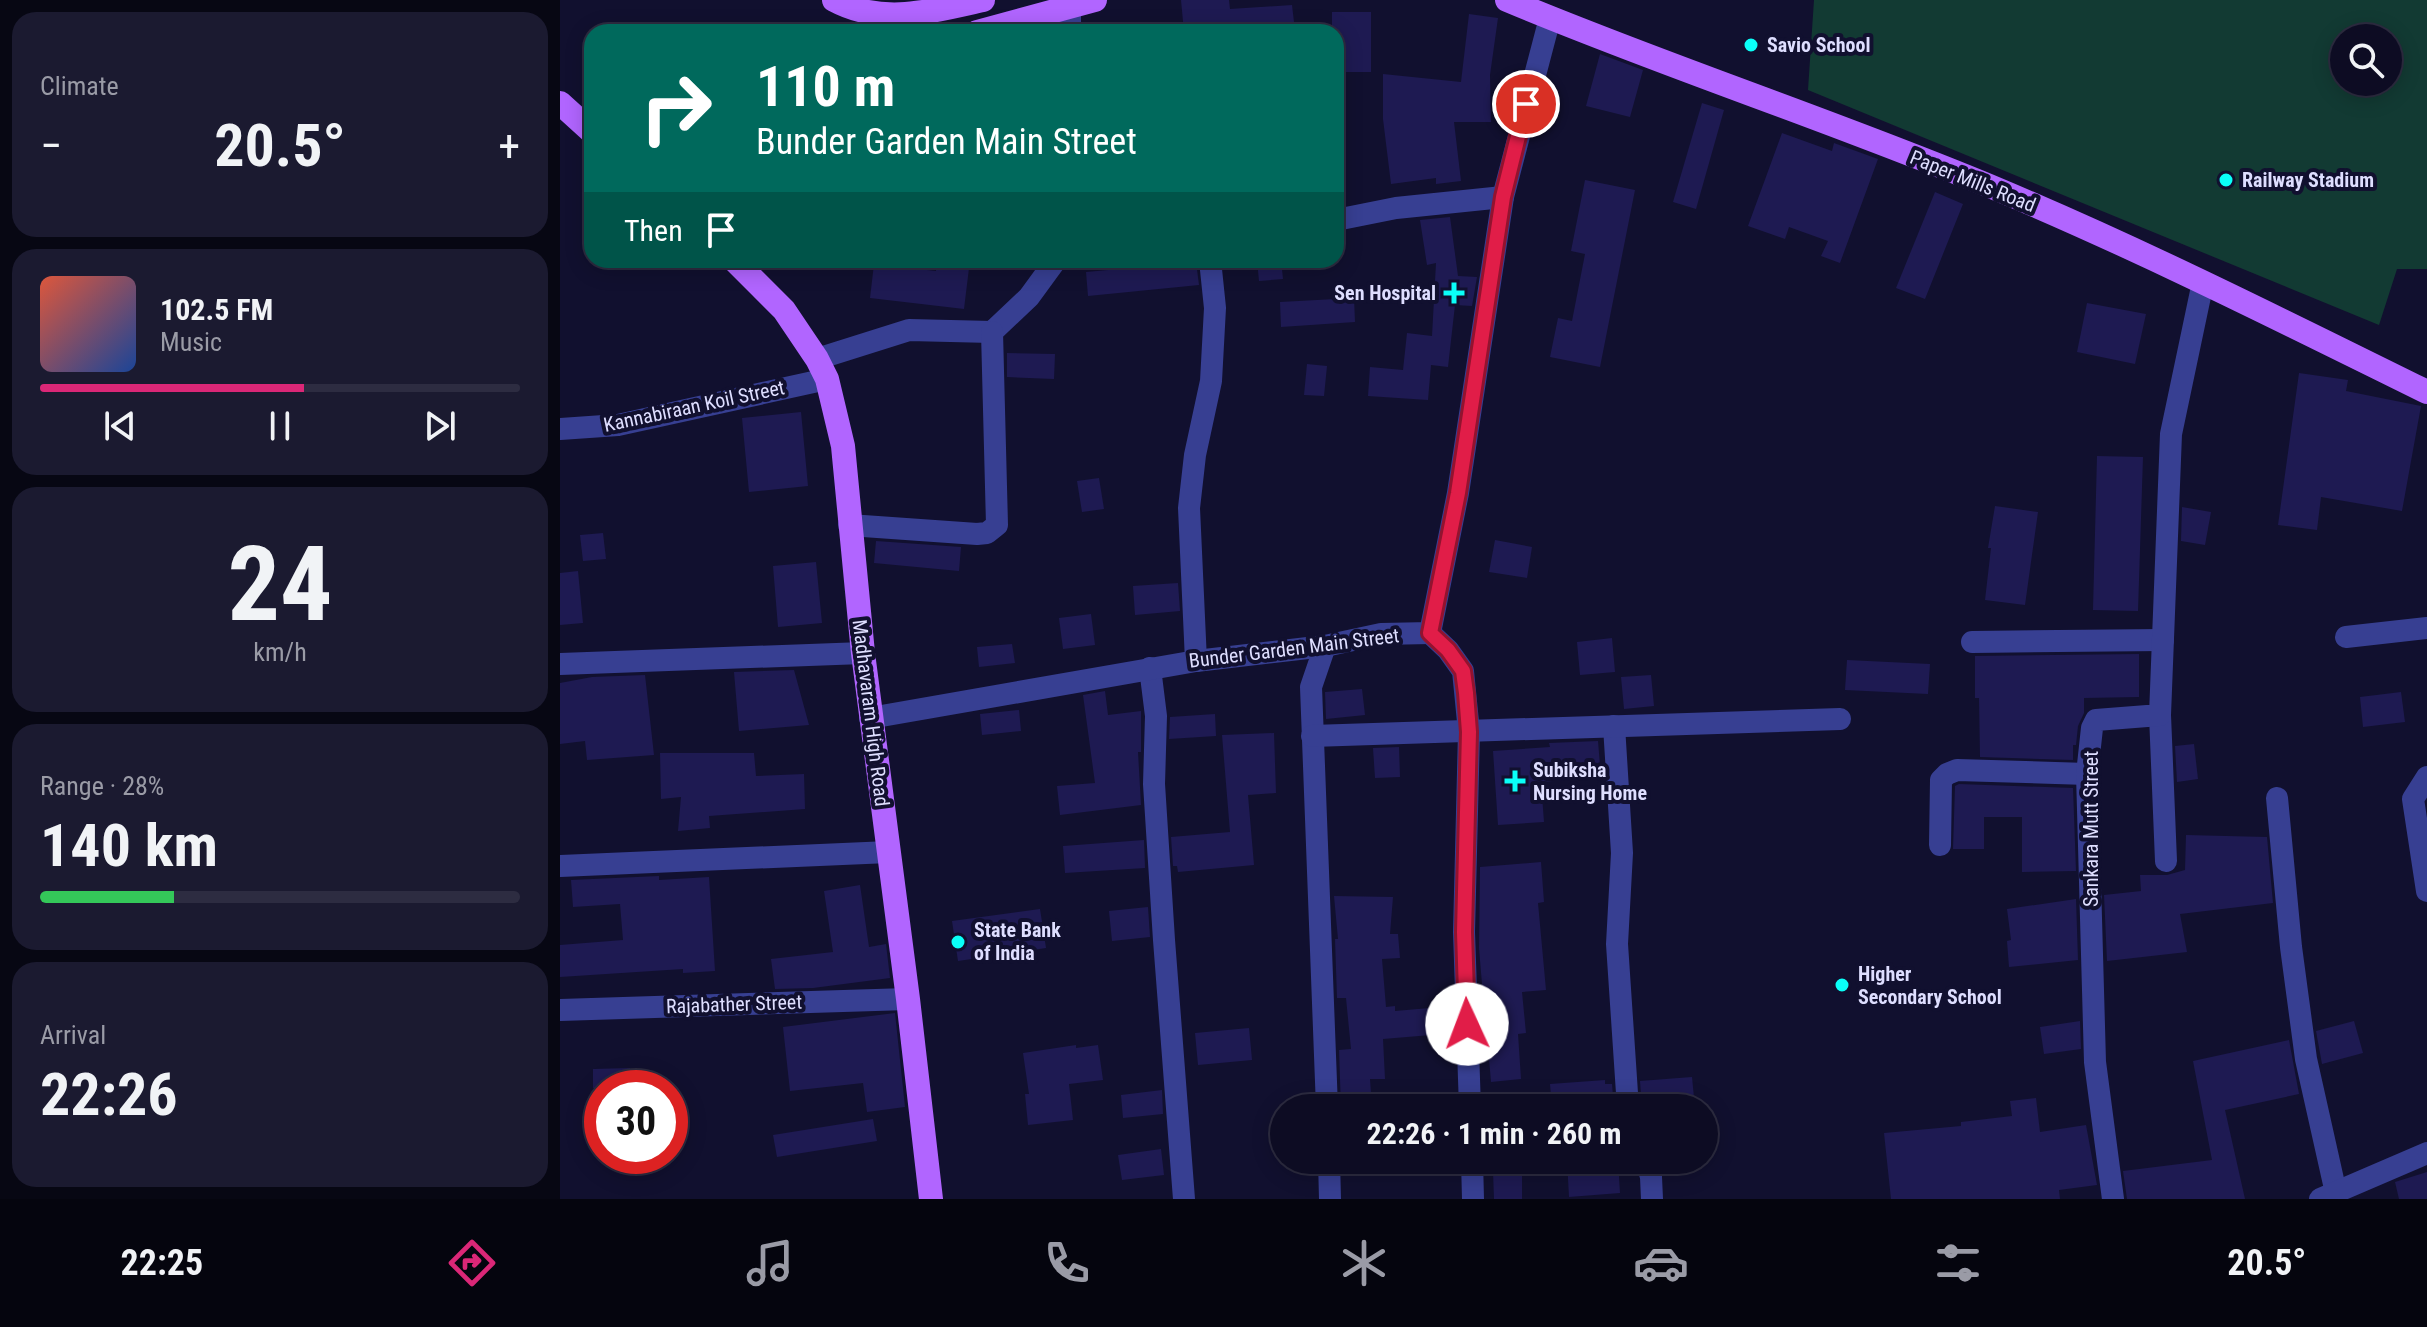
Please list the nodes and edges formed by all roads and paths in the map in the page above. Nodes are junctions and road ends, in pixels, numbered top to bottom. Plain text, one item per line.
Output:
1 (834, 0) edge
2 (983, 0) edge
3 (1095, 0) edge
4 (1507, 0) edge
5 (1550, 18) junction
6 (1070, 20) edge
7 (1039, 24) edge
8 (560, 103) edge
9 (584, 125) edge
10 (1503, 197) junction
11 (1344, 218) edge
12 (742, 268) edge
13 (1050, 268) edge
14 (1211, 268) edge
15 (2203, 282) junction
16 (992, 332) junction
17 (822, 369) junction
18 (2427, 392) edge
19 (560, 429) edge
20 (849, 525) junction
21 (2427, 628) edge
22 (1430, 633) junction
23 (2346, 637) dead end
24 (2163, 640) junction
25 (1972, 642) dead end
26 (1325, 646) junction
27 (863, 653) junction
28 (1196, 661) junction
29 (560, 664) edge
30 (1150, 668) junction
31 (2160, 715) junction
32 (870, 718) junction
33 (1840, 719) dead end
34 (1614, 726) junction
35 (1469, 732) junction
36 (1312, 736) junction
37 (2087, 774) junction
38 (2427, 777) edge
39 (2277, 798) dead end
40 (1940, 845) dead end
41 (889, 852) junction
42 (2166, 861) dead end
43 (560, 866) edge
44 (2427, 891) edge
45 (908, 999) junction
46 (560, 1010) edge
47 (1326, 1094) edge
48 (1470, 1094) edge
49 (1627, 1094) edge
50 (2427, 1153) edge
51 (1329, 1174) edge
52 (1472, 1174) edge
53 (1650, 1174) edge
54 (2342, 1194) edge
55 (931, 1199) edge
56 (1184, 1199) edge
57 (1330, 1199) edge
58 (1473, 1199) edge
59 (1652, 1199) edge
60 (2113, 1199) edge

1 - 2 main road
3 - 6 main road
4 - 5 main road, Paper Mills Road
5 - 10 street
5 - 15 main road, Paper Mills Road
6 - 7 main road
8 - 9 main road
10 - 11 street
10 - 22 street
12 - 17 main road, Madhavaram High Road
13 - 16 street
14 - 28 street
15 - 18 main road, Paper Mills Road
15 - 24 street
16 - 17 street, Kannabiraan Koil Street
16 - 20 street
17 - 19 street, Kannabiraan Koil Street
17 - 20 main road, Madhavaram High Road
20 - 27 main road, Madhavaram High Road
21 - 23 street
22 - 26 street, Bunder Garden Main Street
22 - 35 street
24 - 25 street
24 - 31 street
26 - 28 street, Bunder Garden Main Street
26 - 36 street
27 - 29 street
27 - 32 main road, Madhavaram High Road
28 - 30 street, Bunder Garden Main Street
30 - 32 street, Bunder Garden Main Street
30 - 56 street
31 - 37 street, Sankara Mutt Street
31 - 42 street
32 - 41 main road, Madhavaram High Road
33 - 34 street
34 - 35 street
34 - 49 street
35 - 36 street
35 - 48 street
36 - 47 street
37 - 40 street
37 - 60 street, Sankara Mutt Street
38 - 44 street
39 - 54 street
41 - 43 street
41 - 45 main road, Madhavaram High Road
45 - 46 street, Rajabather Street
45 - 55 main road, Madhavaram High Road
50 - 54 street
51 - 57 street
52 - 58 street
53 - 59 street

